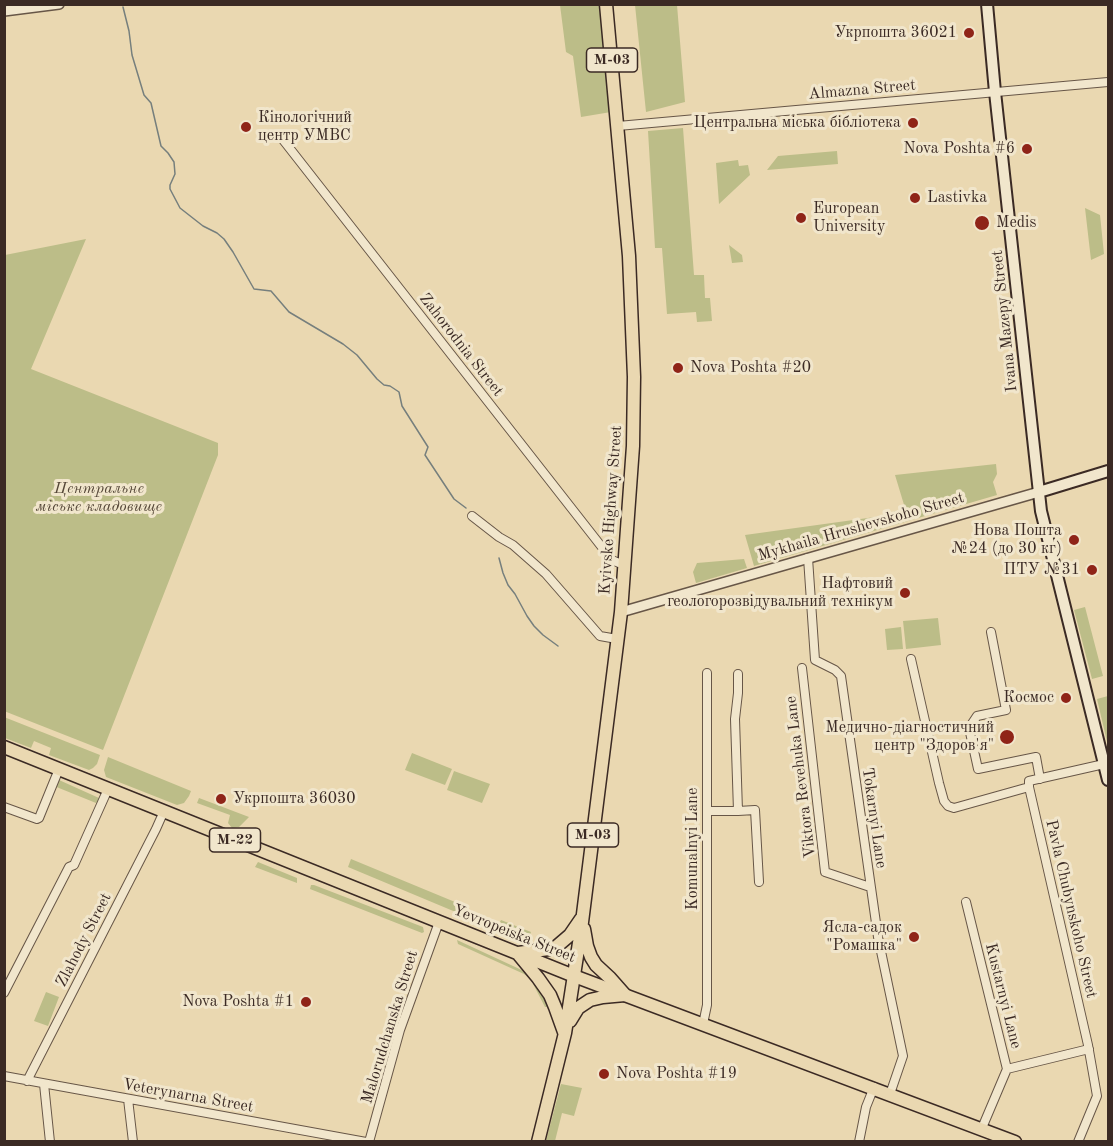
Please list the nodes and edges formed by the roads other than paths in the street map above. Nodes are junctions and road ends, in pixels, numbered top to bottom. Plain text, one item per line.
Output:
1 (59, 4) edge
2 (606, 4) edge
3 (987, 4) edge
4 (4, 11) edge
5 (1108, 82) edge
6 (995, 92) junction
7 (618, 126) junction
8 (280, 136) dead end
9 (1108, 471) edge
10 (1039, 492) junction
11 (472, 516) dead end
12 (808, 558) junction
13 (625, 564) junction
14 (621, 612) junction
15 (991, 632) dead end
16 (617, 639) junction
17 (911, 659) dead end
18 (802, 668) dead end
19 (707, 673) dead end
20 (738, 674) dead end
21 (4, 747) edge
22 (1104, 764) junction
23 (59, 769) junction
24 (1040, 779) junction
25 (1108, 780) edge
26 (1029, 787) junction
27 (108, 789) junction
28 (4, 807) edge
29 (164, 811) junction
30 (707, 811) junction
31 (738, 811) junction
32 (759, 882) dead end
33 (870, 887) junction
34 (966, 902) dead end
35 (582, 917) junction
36 (439, 922) junction
37 (517, 953) junction
38 (574, 976) junction
39 (4, 993) edge
40 (625, 995) junction
41 (703, 1024) junction
42 (565, 1033) junction
43 (1089, 1049) junction
44 (1007, 1069) junction
45 (4, 1076) edge
46 (27, 1081) junction
47 (44, 1084) junction
48 (873, 1088) junction
49 (890, 1094) junction
50 (128, 1099) junction
51 (982, 1128) junction
52 (50, 1142) edge
53 (133, 1142) edge
54 (368, 1142) edge
55 (538, 1142) edge
56 (859, 1142) edge
57 (1015, 1142) edge
58 (1078, 1142) edge

1 - 4 street
2 - 7 main road, Kyivske Highway Street / М-03
3 - 6 main road, Ivana Mazepy Street
5 - 6 street, Almazna Street
6 - 7 street, Almazna Street
6 - 10 main road, Ivana Mazepy Street
7 - 13 main road, Kyivske Highway Street / М-03
8 - 13 street, Zahorodnia Street
9 - 10 main road, Mykhaila Hrushevskoho Street
10 - 12 street, Mykhaila Hrushevskoho Street
10 - 22 main road, Ivana Mazepy Street
11 - 16 street
12 - 14 street, Mykhaila Hrushevskoho Street
12 - 33 street, Tokarnyi Lane
13 - 14 main road, Kyivske Highway Street / М-03
14 - 16 main road, Kyivske Highway Street / М-03
15 - 24 street
16 - 35 main road, Kyivske Highway Street / М-03
17 - 26 street
18 - 33 street, Viktora Revehuka Lane
19 - 30 street, Komunalnyi Lane
20 - 31 street
21 - 23 main road, Yevropeiska Street / М-22
22 - 24 street
22 - 25 main road, Ivana Mazepy Street
23 - 27 main road, Yevropeiska Street / М-22
23 - 28 street
24 - 26 street
26 - 43 street, Pavla Chubynskoho Street
27 - 29 main road, Yevropeiska Street / М-22
27 - 39 street
29 - 36 main road, Yevropeiska Street / М-22
29 - 46 street, Zlahody Street
30 - 31 street
30 - 41 street, Komunalnyi Lane
31 - 32 street
33 - 49 street, Tokarnyi Lane
34 - 44 street, Kustarnyi Lane
35 - 37 main road
35 - 38 main road, Kyivske Highway Street / М-03
35 - 40 main road
36 - 37 main road, Yevropeiska Street / М-22
36 - 54 street, Malorudchanska Street
37 - 38 main road, Yevropeiska Street / М-22
37 - 42 main road
38 - 40 main road, Yevropeiska Street
38 - 42 main road, Kyivske Highway Street / М-03
40 - 41 main road, Yevropeiska Street
40 - 42 main road
41 - 48 main road, Yevropeiska Street
42 - 55 main road, М-03
43 - 44 street
43 - 58 street, Pavla Chubynskoho Street
44 - 51 street, Kustarnyi Lane
45 - 46 street, Veterynarna Street
46 - 47 street, Veterynarna Street
47 - 50 street, Veterynarna Street
47 - 52 street
48 - 49 main road, Yevropeiska Street
48 - 56 street
49 - 51 main road, Yevropeiska Street
50 - 53 street
50 - 54 street, Veterynarna Street
51 - 57 main road, Yevropeiska Street

